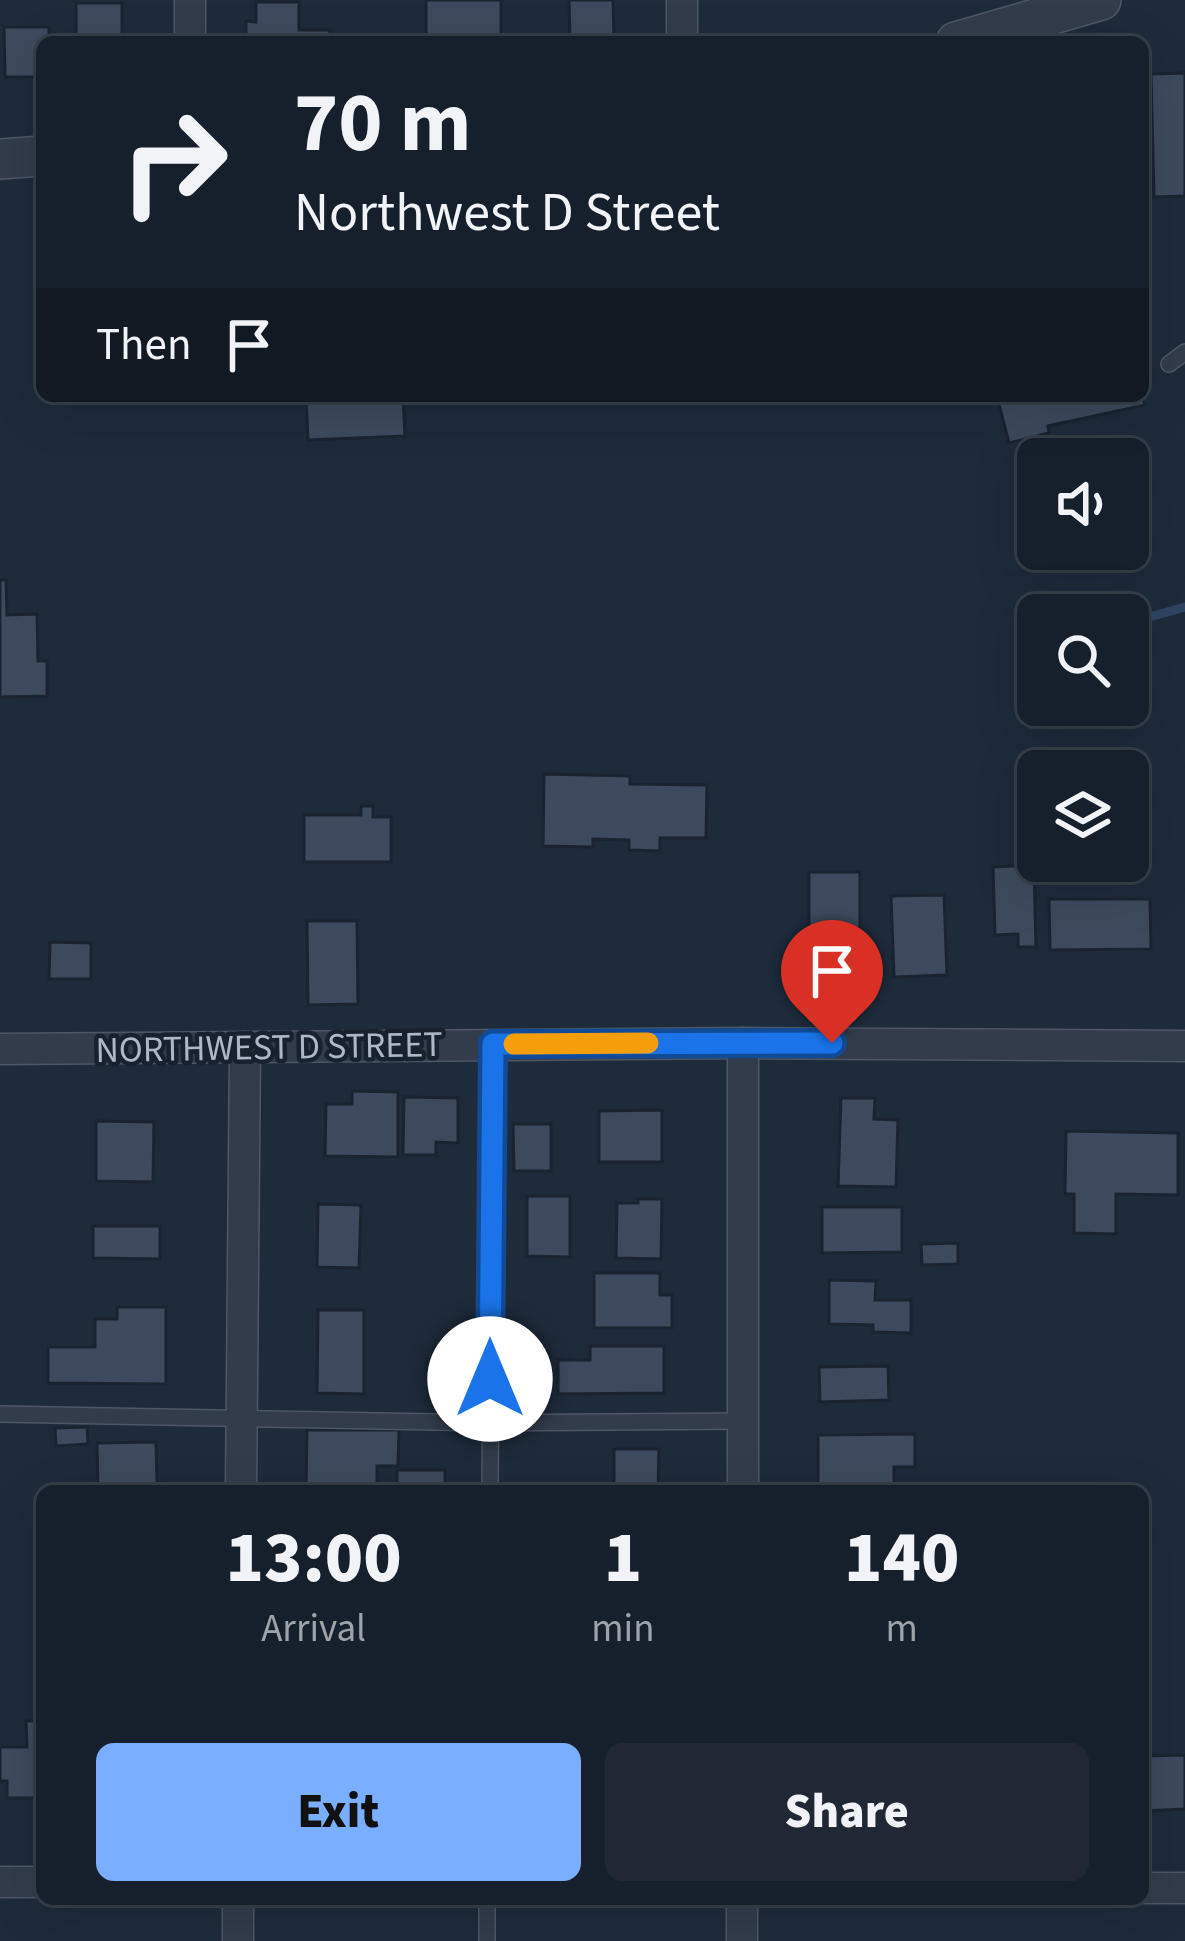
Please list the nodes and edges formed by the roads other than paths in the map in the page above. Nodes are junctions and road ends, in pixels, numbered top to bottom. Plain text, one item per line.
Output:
1 (190, 0) edge
2 (682, 0) edge
3 (1101, 0) edge
4 (190, 36) edge
5 (682, 36) edge
6 (977, 36) edge
7 (36, 156) edge
8 (0, 159) edge
9 (1185, 352) edge
10 (1169, 364) dead end
11 (743, 1042) junction
12 (493, 1044) junction
13 (1185, 1046) edge
14 (245, 1047) junction
15 (0, 1048) edge
16 (0, 1414) edge
17 (242, 1417) junction
18 (743, 1421) junction
19 (490, 1423) junction
20 (241, 1485) edge
21 (490, 1485) edge
22 (743, 1485) edge
23 (0, 1882) edge
24 (36, 1882) edge
25 (1149, 1888) edge
26 (1185, 1888) edge
27 (238, 1905) edge
28 (488, 1905) edge
29 (742, 1905) edge
30 (238, 1941) edge
31 (487, 1941) edge
32 (742, 1941) edge

1 - 4 street
2 - 5 street
3 - 6 street
7 - 8 street
9 - 10 lane
11 - 12 street, NORTHWEST D STREET
11 - 13 street, NORTHWEST D STREET
11 - 18 street
12 - 14 street, NORTHWEST D STREET
12 - 19 lane
14 - 15 street, NORTHWEST D STREET
14 - 17 street
16 - 17 lane
17 - 19 lane
17 - 20 street
18 - 19 lane
18 - 22 street
19 - 21 lane
23 - 24 street
25 - 26 street
27 - 30 street
28 - 31 lane
29 - 32 street

